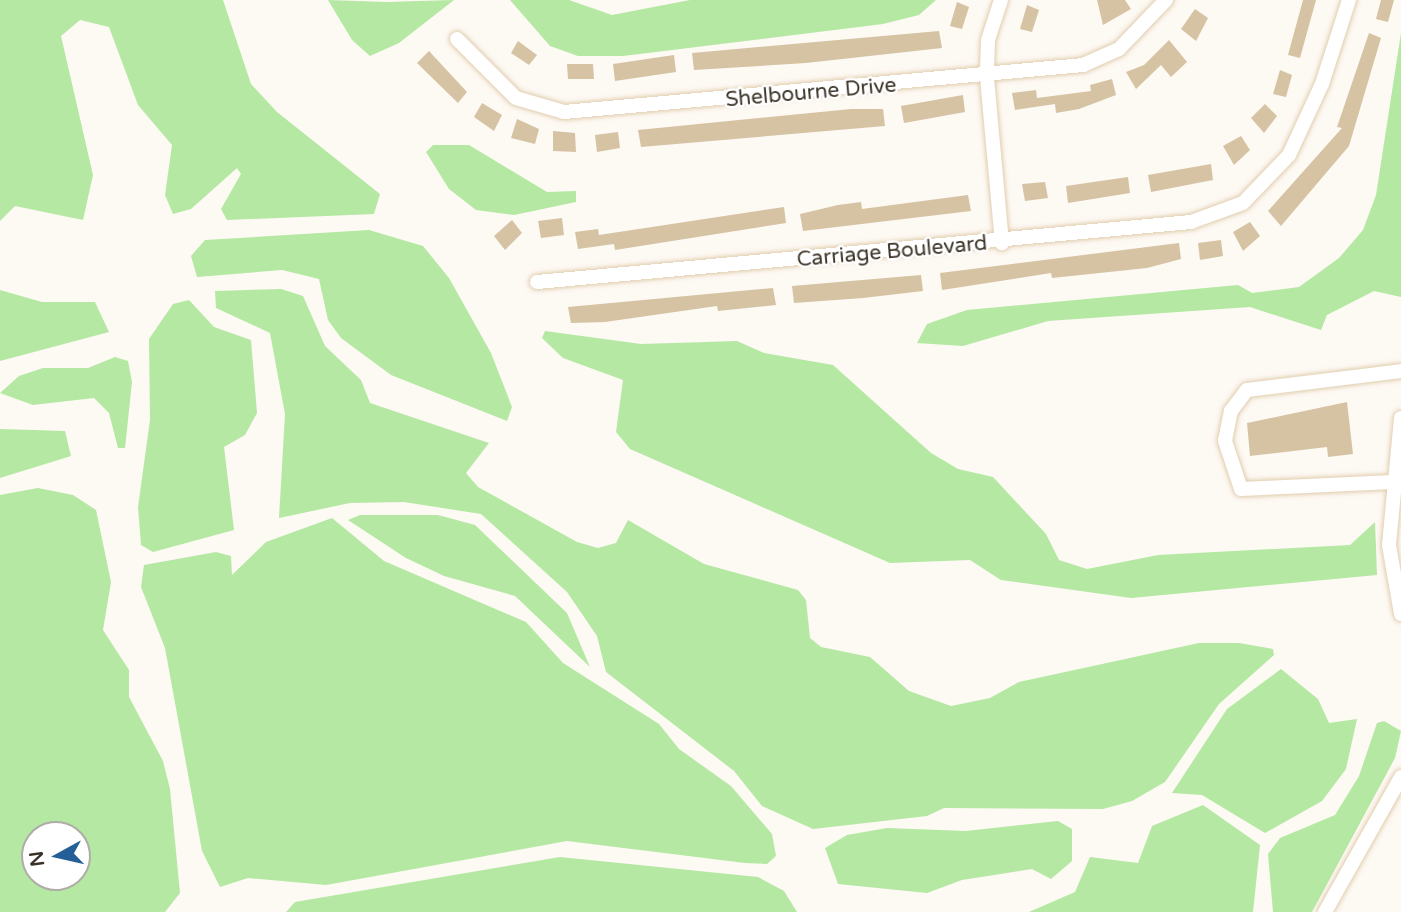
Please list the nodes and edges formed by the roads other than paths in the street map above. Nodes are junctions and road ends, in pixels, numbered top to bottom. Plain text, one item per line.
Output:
1 (1000, 0) edge
2 (1166, 0) edge
3 (1349, 0) edge
4 (457, 39) dead end
5 (987, 78) junction
6 (1002, 243) junction
7 (537, 282) dead end
8 (1401, 371) edge
9 (1401, 418) edge
10 (1393, 479) junction
11 (1401, 614) edge
12 (1401, 776) edge
13 (1325, 912) edge

1 - 5 street
2 - 5 street, Shelbourne Drive
3 - 6 street, Carriage Boulevard
4 - 5 street, Shelbourne Drive
5 - 6 street
6 - 7 street, Carriage Boulevard
8 - 10 street
9 - 10 street
10 - 11 street
12 - 13 street

